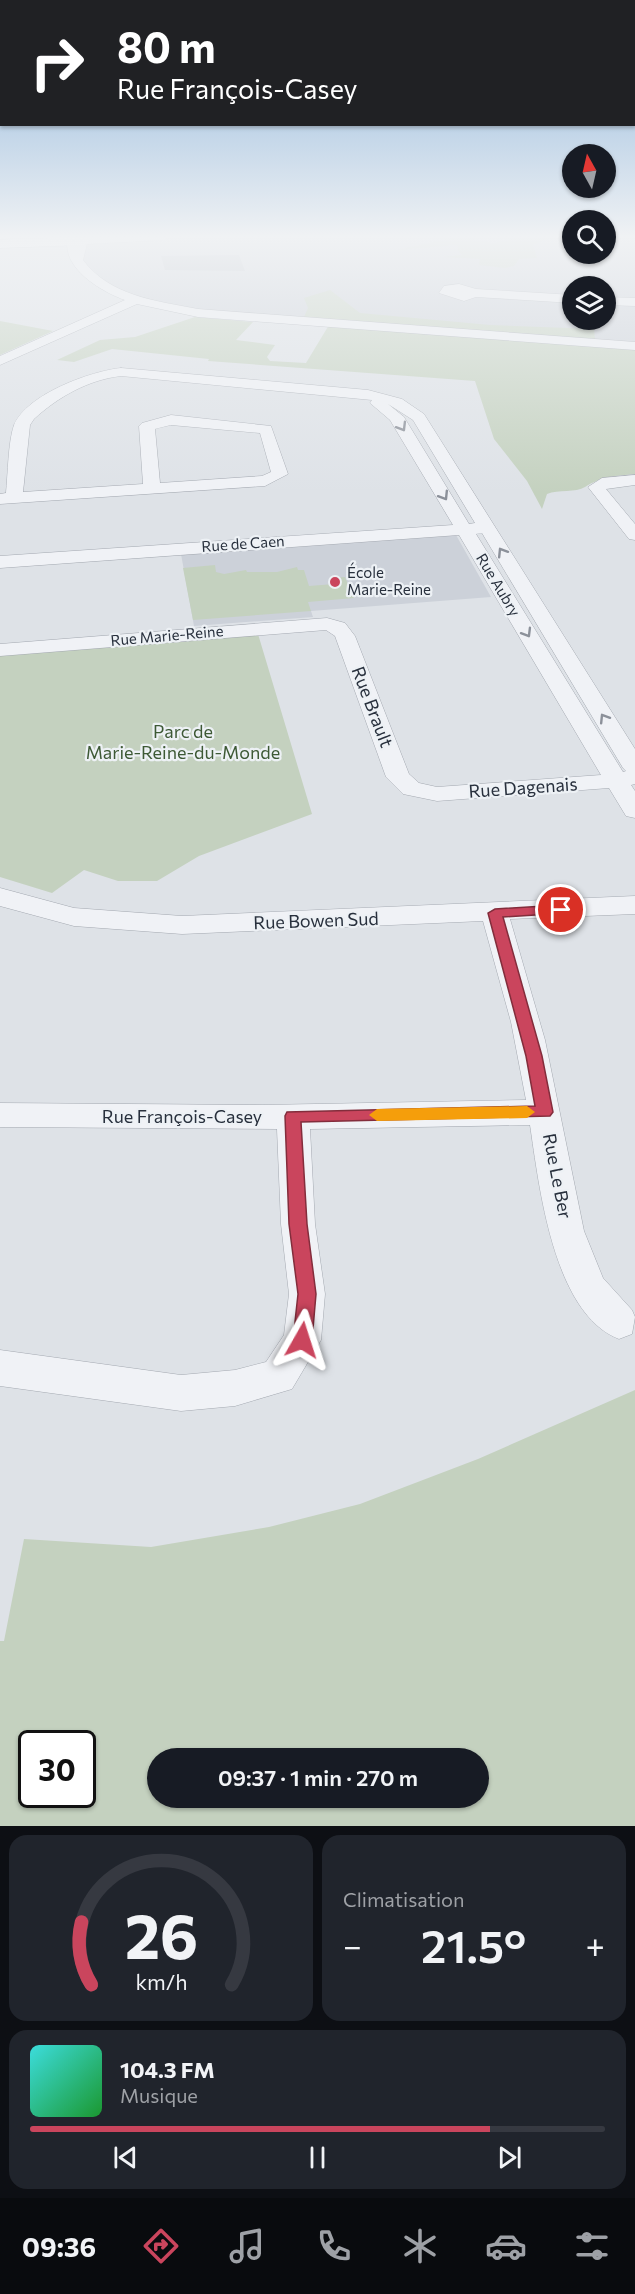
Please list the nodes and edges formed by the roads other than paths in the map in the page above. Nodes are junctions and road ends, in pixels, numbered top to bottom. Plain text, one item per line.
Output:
1 (86, 322) edge
2 (316, 322) edge
3 (635, 346) edge
4 (0, 361) edge
5 (335, 390) junction
6 (635, 480) edge
7 (152, 488) junction
8 (7, 498) edge
9 (486, 527) junction
10 (464, 529) junction
11 (635, 535) edge
12 (0, 562) edge
13 (333, 625) joint
14 (0, 650) edge
15 (629, 775) edge
16 (411, 789) joint
17 (635, 811) edge
18 (0, 897) edge
19 (635, 905) edge
20 (495, 913) junction
21 (545, 1112) junction
22 (0, 1115) edge
23 (293, 1116) junction
24 (619, 1322) dead end
25 (0, 1368) edge

1 - 4 street
2 - 3 street
5 - 8 street, Rue Aubry
5 - 9 street, Rue Aubry
5 -> 10 street, Rue Aubry
6 - 11 street
7 - 7 street
7 - 8 street
9 - 10 street, Rue de Caen
15 -> 9 street, Rue Aubry
10 - 12 street, Rue de Caen
10 -> 15 street, Rue Aubry
13 - 14 street, Rue Marie-Reine
13 - 16 street, Rue Brault
15 - 16 street, Rue Dagenais
15 - 17 street, Rue Aubry
18 - 20 street, Rue Bowen Sud
19 - 20 street, Rue Bowen Sud
20 - 21 street, Rue Le Ber
21 - 23 street, Rue François-Casey
21 - 24 street, Rue Le Ber
22 - 23 street, Rue François-Casey
23 - 25 street

